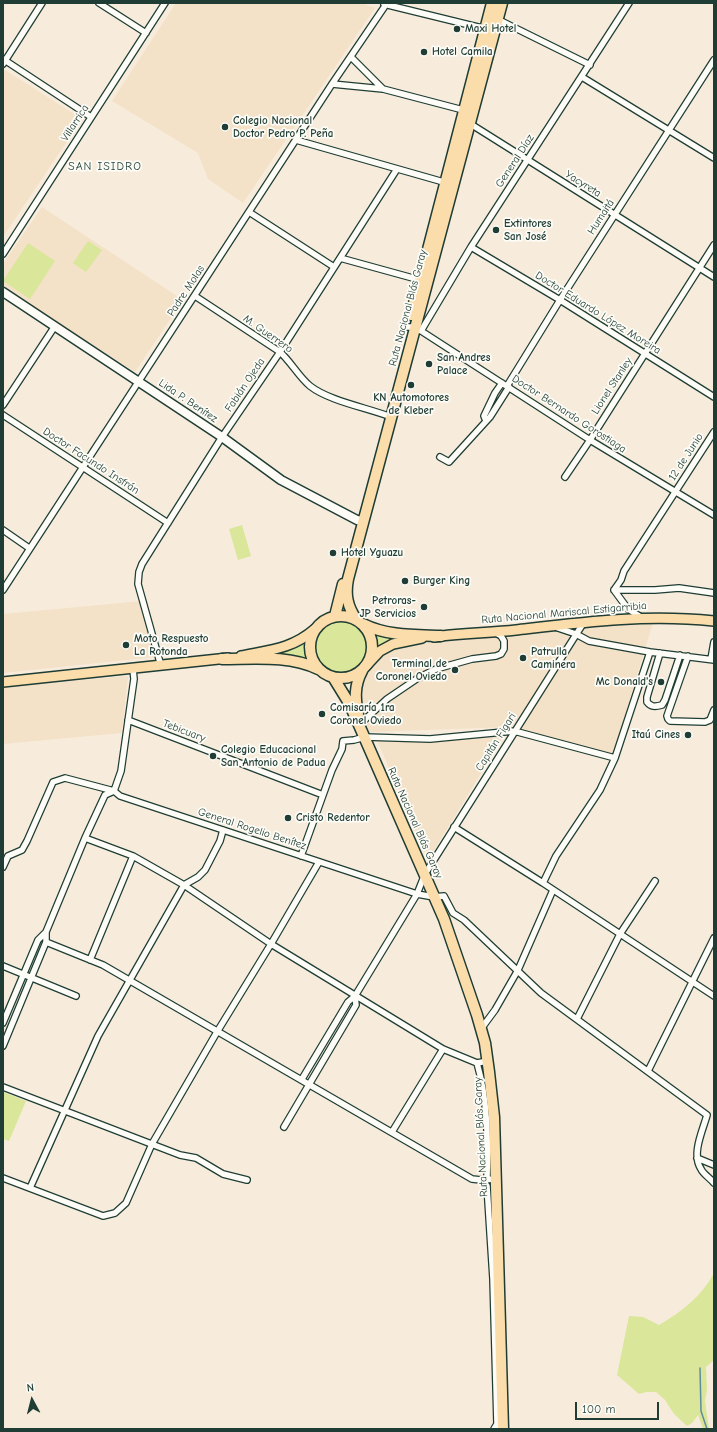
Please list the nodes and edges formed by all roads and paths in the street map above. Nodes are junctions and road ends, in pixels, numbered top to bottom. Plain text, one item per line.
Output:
1 (42, 3) edge
2 (99, 3) edge
3 (165, 3) edge
4 (385, 3) edge
5 (492, 3) edge
6 (502, 3) edge
7 (629, 3) edge
8 (493, 18) junction
9 (490, 30) junction
10 (146, 33) junction
11 (351, 57) junction
12 (714, 60) edge
13 (4, 61) edge
14 (590, 65) junction
15 (582, 77) junction
16 (332, 84) junction
17 (383, 89) junction
18 (469, 111) junction
19 (91, 117) junction
20 (466, 123) junction
21 (669, 130) junction
22 (296, 140) junction
23 (714, 158) edge
24 (527, 161) junction
25 (397, 169) junction
26 (450, 184) junction
27 (249, 212) junction
28 (614, 216) junction
29 (714, 245) edge
30 (471, 247) junction
31 (3, 254) edge
32 (340, 258) junction
33 (334, 267) junction
34 (700, 268) junction
35 (714, 277) edge
36 (420, 280) junction
37 (3, 292) edge
38 (195, 296) junction
39 (560, 300) junction
40 (55, 326) junction
41 (415, 328) junction
42 (280, 352) junction
43 (645, 354) junction
44 (138, 381) junction
45 (506, 385) junction
46 (714, 397) edge
47 (3, 405) edge
48 (3, 415) edge
49 (388, 416) junction
50 (486, 421) junction
51 (714, 432) edge
52 (222, 436) junction
53 (590, 440) junction
54 (440, 457) dead end
55 (83, 468) junction
56 (565, 477) dead end
57 (675, 492) junction
58 (714, 515) edge
59 (360, 521) junction
60 (168, 523) junction
61 (3, 530) edge
62 (30, 548) junction
63 (3, 590) edge
64 (614, 590) junction
65 (714, 593) edge
66 (335, 616) junction
67 (642, 618) junction
68 (359, 621) junction
69 (714, 621) edge
70 (584, 622) junction
71 (549, 626) junction
72 (315, 629) junction
73 (494, 632) junction
74 (576, 634) junction
75 (441, 636) junction
76 (714, 642) edge
77 (650, 652) junction
78 (660, 653) junction
79 (680, 655) junction
80 (688, 656) junction
81 (222, 659) junction
82 (713, 659) edge
83 (161, 666) junction
84 (364, 668) junction
85 (133, 669) junction
86 (318, 669) junction
87 (332, 677) junction
88 (3, 682) edge
89 (714, 710) edge
90 (128, 720) junction
91 (359, 725) junction
92 (514, 732) junction
93 (364, 737) junction
94 (615, 758) junction
95 (114, 791) junction
96 (323, 795) junction
97 (454, 827) junction
98 (223, 830) junction
99 (85, 838) junction
100 (6, 855) edge
101 (133, 856) junction
102 (301, 856) junction
103 (319, 862) junction
104 (3, 867) edge
105 (425, 874) junction
106 (655, 881) dead end
107 (543, 883) junction
108 (184, 885) junction
109 (553, 890) junction
110 (417, 894) junction
111 (434, 897) junction
112 (46, 932) junction
113 (620, 934) junction
114 (714, 938) edge
115 (46, 942) junction
116 (271, 944) junction
117 (90, 960) junction
118 (3, 966) edge
119 (518, 970) junction
120 (23, 975) junction
121 (31, 978) junction
122 (129, 981) junction
123 (693, 982) junction
124 (76, 996) dead end
125 (355, 996) junction
126 (714, 996) edge
127 (577, 1018) junction
128 (3, 1023) edge
129 (481, 1029) junction
130 (217, 1032) junction
131 (3, 1046) edge
132 (443, 1050) junction
133 (488, 1061) junction
134 (477, 1064) junction
135 (648, 1071) junction
136 (302, 1079) junction
137 (310, 1084) junction
138 (3, 1087) edge
139 (64, 1111) junction
140 (284, 1127) dead end
141 (392, 1132) junction
142 (152, 1144) junction
143 (697, 1158) junction
144 (714, 1165) edge
145 (3, 1178) edge
146 (247, 1180) dead end
147 (488, 1180) junction
148 (714, 1183) edge
149 (30, 1188) junction
150 (494, 1429) edge
151 (503, 1429) edge

1 - 13 street
2 - 10 street
3 - 10 street, Villarrica
4 - 9 street
4 - 11 street, Padre Molas
5 - 8 highway, Ruta Nacional Blás Garay
6 - 8 highway, Ruta Nacional Blás Garay
7 - 14 street, General Díaz
8 - 9 highway, Ruta Nacional Blás Garay
8 - 14 street
9 - 18 highway, Ruta Nacional Blás Garay
10 - 19 street, Villarrica
11 - 16 street, Padre Molas
11 - 17 street
12 - 21 street, Humaitá
13 - 19 street
14 - 15 street, General Díaz
15 - 21 street
15 - 24 street, General Díaz
16 - 17 street
16 - 22 street, Padre Molas
17 - 18 street
18 - 20 highway, Ruta Nacional Blás Garay
19 - 31 street, Villarrica
20 - 24 street, Yacyreta
20 - 26 highway, Ruta Nacional Blás Garay
21 - 23 street
21 - 28 street, Humaitá
22 - 25 street
22 - 27 street, Padre Molas
24 - 28 street, Yacyreta
24 - 30 street, General Díaz
25 - 26 street
25 - 32 street, Fabián Ojeda
26 - 36 highway, Ruta Nacional Blás Garay
26 - 41 highway, Ruta Nacional Blás Garay
27 - 33 street
27 - 38 street, Padre Molas
28 - 34 street, Yacyreta
28 - 39 street, Humaitá
29 - 34 street, Lionel Stanley
30 - 39 street, Doctor Eduardo López Moreira
30 - 41 street, General Díaz
32 - 33 street, Fabián Ojeda
32 - 36 street
33 - 42 street, Fabián Ojeda
34 - 35 street, Yacyreta
34 - 43 street, Lionel Stanley
36 - 41 highway, Ruta Nacional Blás Garay
37 - 40 street, Lida P. Benítez
38 - 42 street, M. Guerrero
38 - 44 street, Padre Molas
39 - 43 street, Doctor Eduardo López Moreira
39 - 45 street, Humaitá
40 - 44 street, Lida P. Benítez
40 - 47 street
41 - 45 street, Doctor Bernardo Gorostiaga
41 - 49 highway, Ruta Nacional Blás Garay
42 - 49 street, M. Guerrero
42 - 52 street, Fabián Ojeda
43 - 46 street, Doctor Eduardo López Moreira
43 - 53 street, Lionel Stanley
44 - 52 street, Lida P. Benítez
44 - 55 street, Padre Molas
45 - 50 street
45 - 50 street
45 - 53 street, Doctor Bernardo Gorostiaga
48 - 55 street, Doctor Facundo Insfrán
49 - 59 highway, Ruta Nacional Blás Garay
50 - 54 street
51 - 57 street, 12 de Junio
52 - 59 street, Lida P. Benítez
52 - 60 street, Fabián Ojeda
53 - 56 street, Lionel Stanley
53 - 57 street, Doctor Bernardo Gorostiaga
55 - 60 street, Doctor Facundo Insfrán
55 - 62 street, Padre Molas
57 - 58 street, Doctor Bernardo Gorostiaga
57 - 64 street, 12 de Junio
59 - 66 highway, Ruta Nacional Blás Garay
59 - 68 highway, Ruta Nacional Blás Garay
60 - 83 street, Fabián Ojeda
61 - 62 street
62 - 63 street, Padre Molas
64 - 65 street
64 - 67 street
66 - 68 highway
66 - 72 highway
67 - 69 main road, Ruta Nacional Mariscal Estigarribia
67 - 70 main road, Ruta Nacional Mariscal Estigarribia
68 - 75 highway
68 - 84 highway
70 - 71 main road, Ruta Nacional Mariscal Estigarribia
70 - 74 street, Capitán Figari
71 - 73 main road, Ruta Nacional Mariscal Estigarribia
71 - 74 street
72 - 81 main road
72 - 86 highway
73 - 75 main road, Ruta Nacional Mariscal Estigarribia
73 - 91 street
74 - 77 street
74 - 92 street, Capitán Figari
75 - 84 main road, Ruta Nacional Mariscal Estigarribia
76 - 82 street
77 - 78 street
77 - 94 street
78 - 79 street
78 - 79 street
79 - 80 street
80 - 82 street
80 - 89 street
81 - 83 main road
81 - 86 highway
83 - 85 main road
84 - 87 highway
84 - 91 highway, Ruta Nacional Blás Garay
85 - 88 main road
85 - 90 street
86 - 87 highway
87 - 91 highway, Ruta Nacional Blás Garay
90 - 95 street
90 - 96 street, Tebicuary
91 - 93 highway, Ruta Nacional Blás Garay
92 - 93 street
92 - 94 street
92 - 97 street, Capitán Figari
93 - 96 street
93 - 105 highway, Ruta Nacional Blás Garay
94 - 107 street
95 - 98 street, General Rogelio Benítez
95 - 99 street
95 - 100 street, General Rogelio Benítez
96 - 102 street
97 - 105 street, Capitán Figari
97 - 107 street
98 - 102 street, General Rogelio Benítez
98 - 108 street
99 - 101 street
99 - 112 street
100 - 104 street
101 - 108 street
101 - 117 street
102 - 103 street, General Rogelio Benítez
103 - 110 street, General Rogelio Benítez
103 - 116 street
105 - 110 street, Capitán Figari
105 - 111 highway, Ruta Nacional Blás Garay
106 - 113 street
107 - 109 street
108 - 116 street
108 - 122 street
109 - 113 street
109 - 119 street
110 - 111 street, General Rogelio Benítez
110 - 125 street, Capitán Figari
111 - 119 street, General Rogelio Benítez
111 - 129 highway, Ruta Nacional Blás Garay
112 - 115 street
112 - 120 street
113 - 123 street
113 - 127 street
114 - 123 street
115 - 117 street
115 - 121 street
116 - 125 street
116 - 130 street
117 - 122 street
118 - 120 street
119 - 127 street
119 - 129 street
120 - 121 street
120 - 128 street
121 - 124 street
121 - 131 street
122 - 130 street
122 - 139 street
123 - 126 street
123 - 135 street
125 - 132 street
125 - 136 street
125 - 137 street
127 - 135 street
129 - 133 highway, Ruta Nacional Blás Garay
130 - 136 street
130 - 142 street
132 - 134 street
132 - 141 street
133 - 134 street
133 - 147 highway, Ruta Nacional Blás Garay
134 - 147 street
135 - 143 street
136 - 137 street
137 - 140 street
137 - 141 street
138 - 139 street
139 - 142 street
139 - 149 street
141 - 147 street
142 - 146 street
142 - 149 street
143 - 144 street
143 - 148 street
145 - 149 street
147 - 150 street
147 - 151 highway, Ruta Nacional Blás Garay

